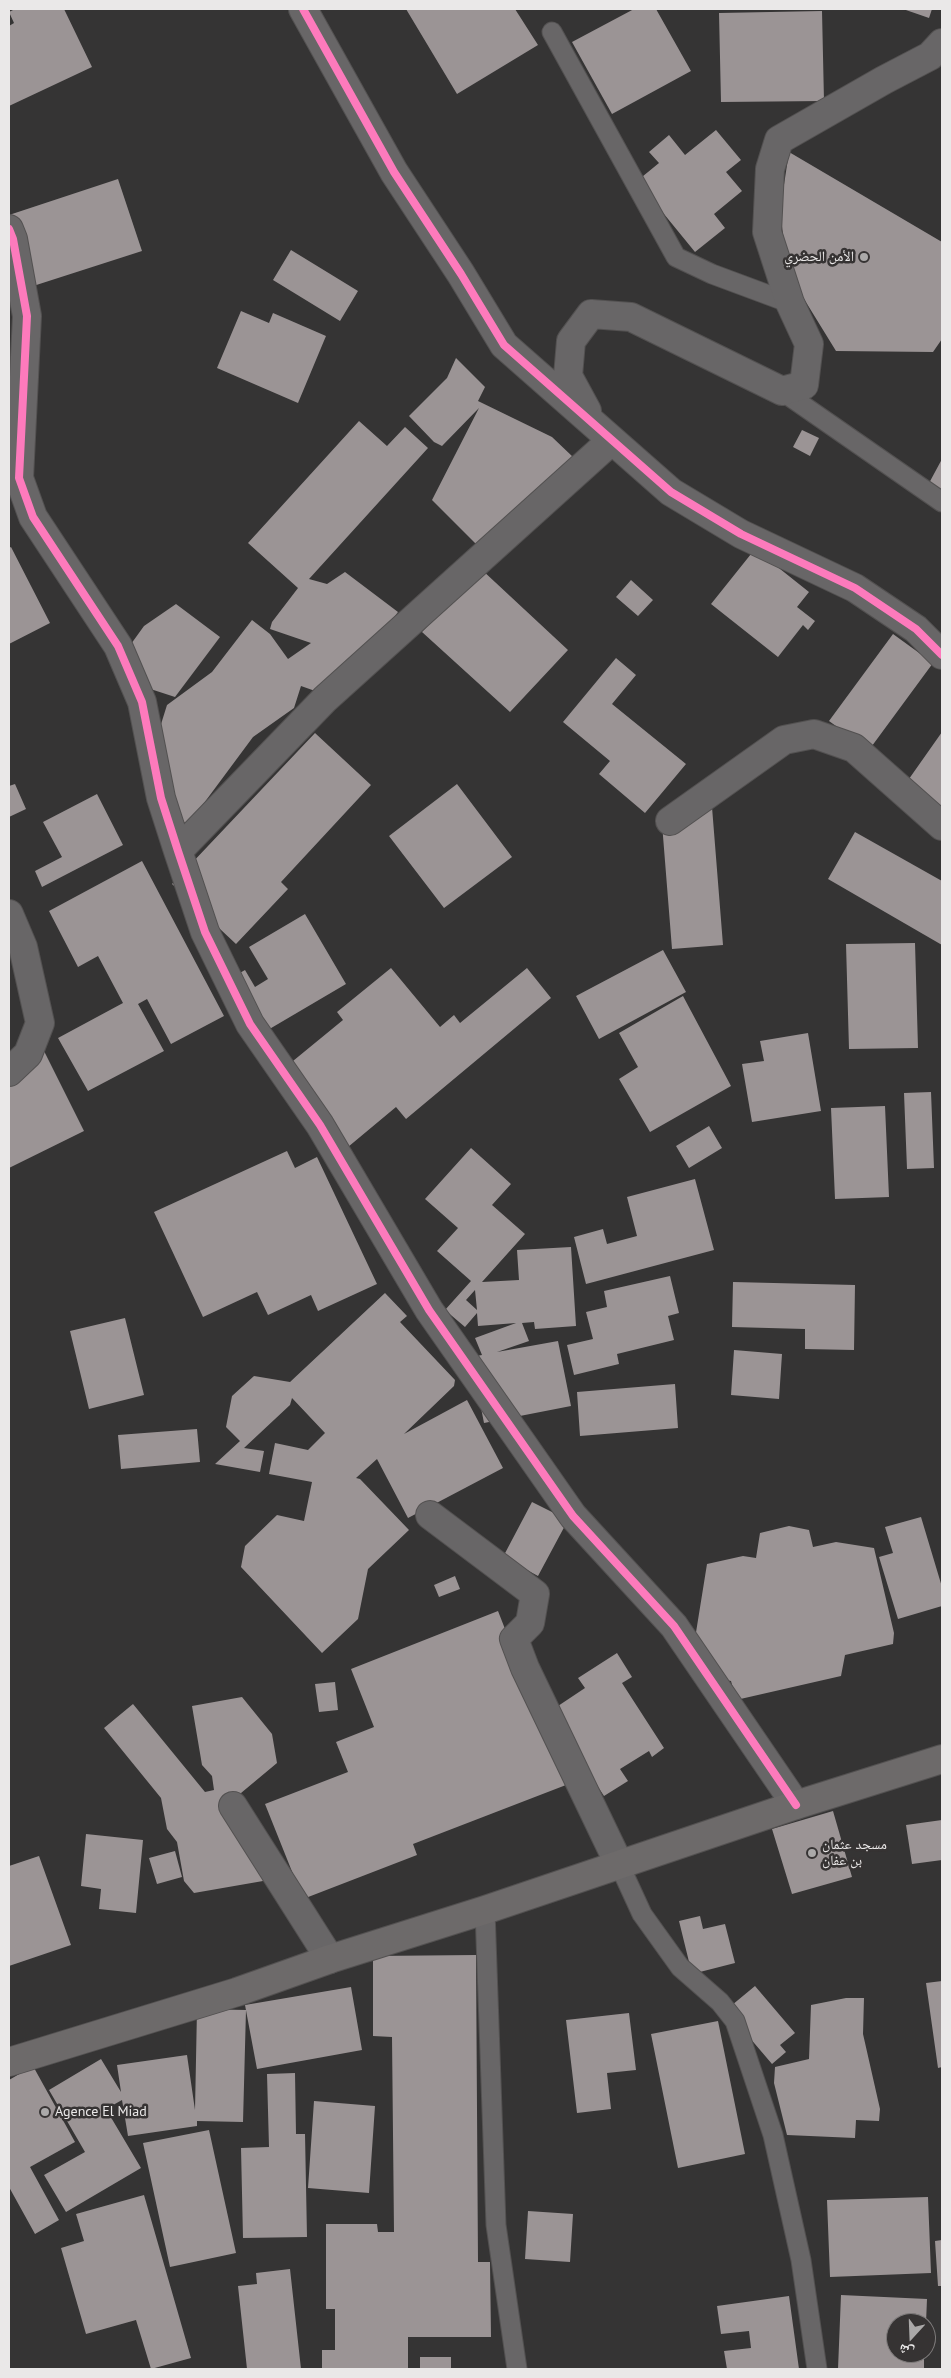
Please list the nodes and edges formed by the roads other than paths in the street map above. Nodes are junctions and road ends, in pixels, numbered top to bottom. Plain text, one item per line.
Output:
1 (303, 9) edge
2 (552, 32) dead end
3 (942, 43) edge
4 (9, 229) edge
5 (790, 303) junction
6 (782, 391) junction
7 (603, 434) junction
8 (14, 455) edge
9 (942, 502) edge
10 (942, 655) edge
11 (670, 820) dead end
12 (942, 826) edge
13 (178, 851) junction
14 (9, 914) edge
15 (9, 1072) edge
16 (430, 1515) dead end
17 (942, 1759) edge
18 (796, 1805) junction
19 (233, 1806) dead end
20 (620, 1864) junction
21 (485, 1910) junction
22 (330, 1959) junction
23 (9, 2062) edge
24 (517, 2369) edge
25 (817, 2369) edge

1 - 7 street
2 - 5 lane
3 - 5 street
4 - 8 street
5 - 6 street
6 - 7 street
6 - 9 lane
7 - 10 street
7 - 13 street
8 - 13 street
11 - 12 street
13 - 18 street
14 - 15 street
16 - 20 street
17 - 18 main road
18 - 20 main road
19 - 22 street
20 - 21 main road
20 - 25 lane
21 - 22 main road
21 - 24 lane
22 - 23 main road

